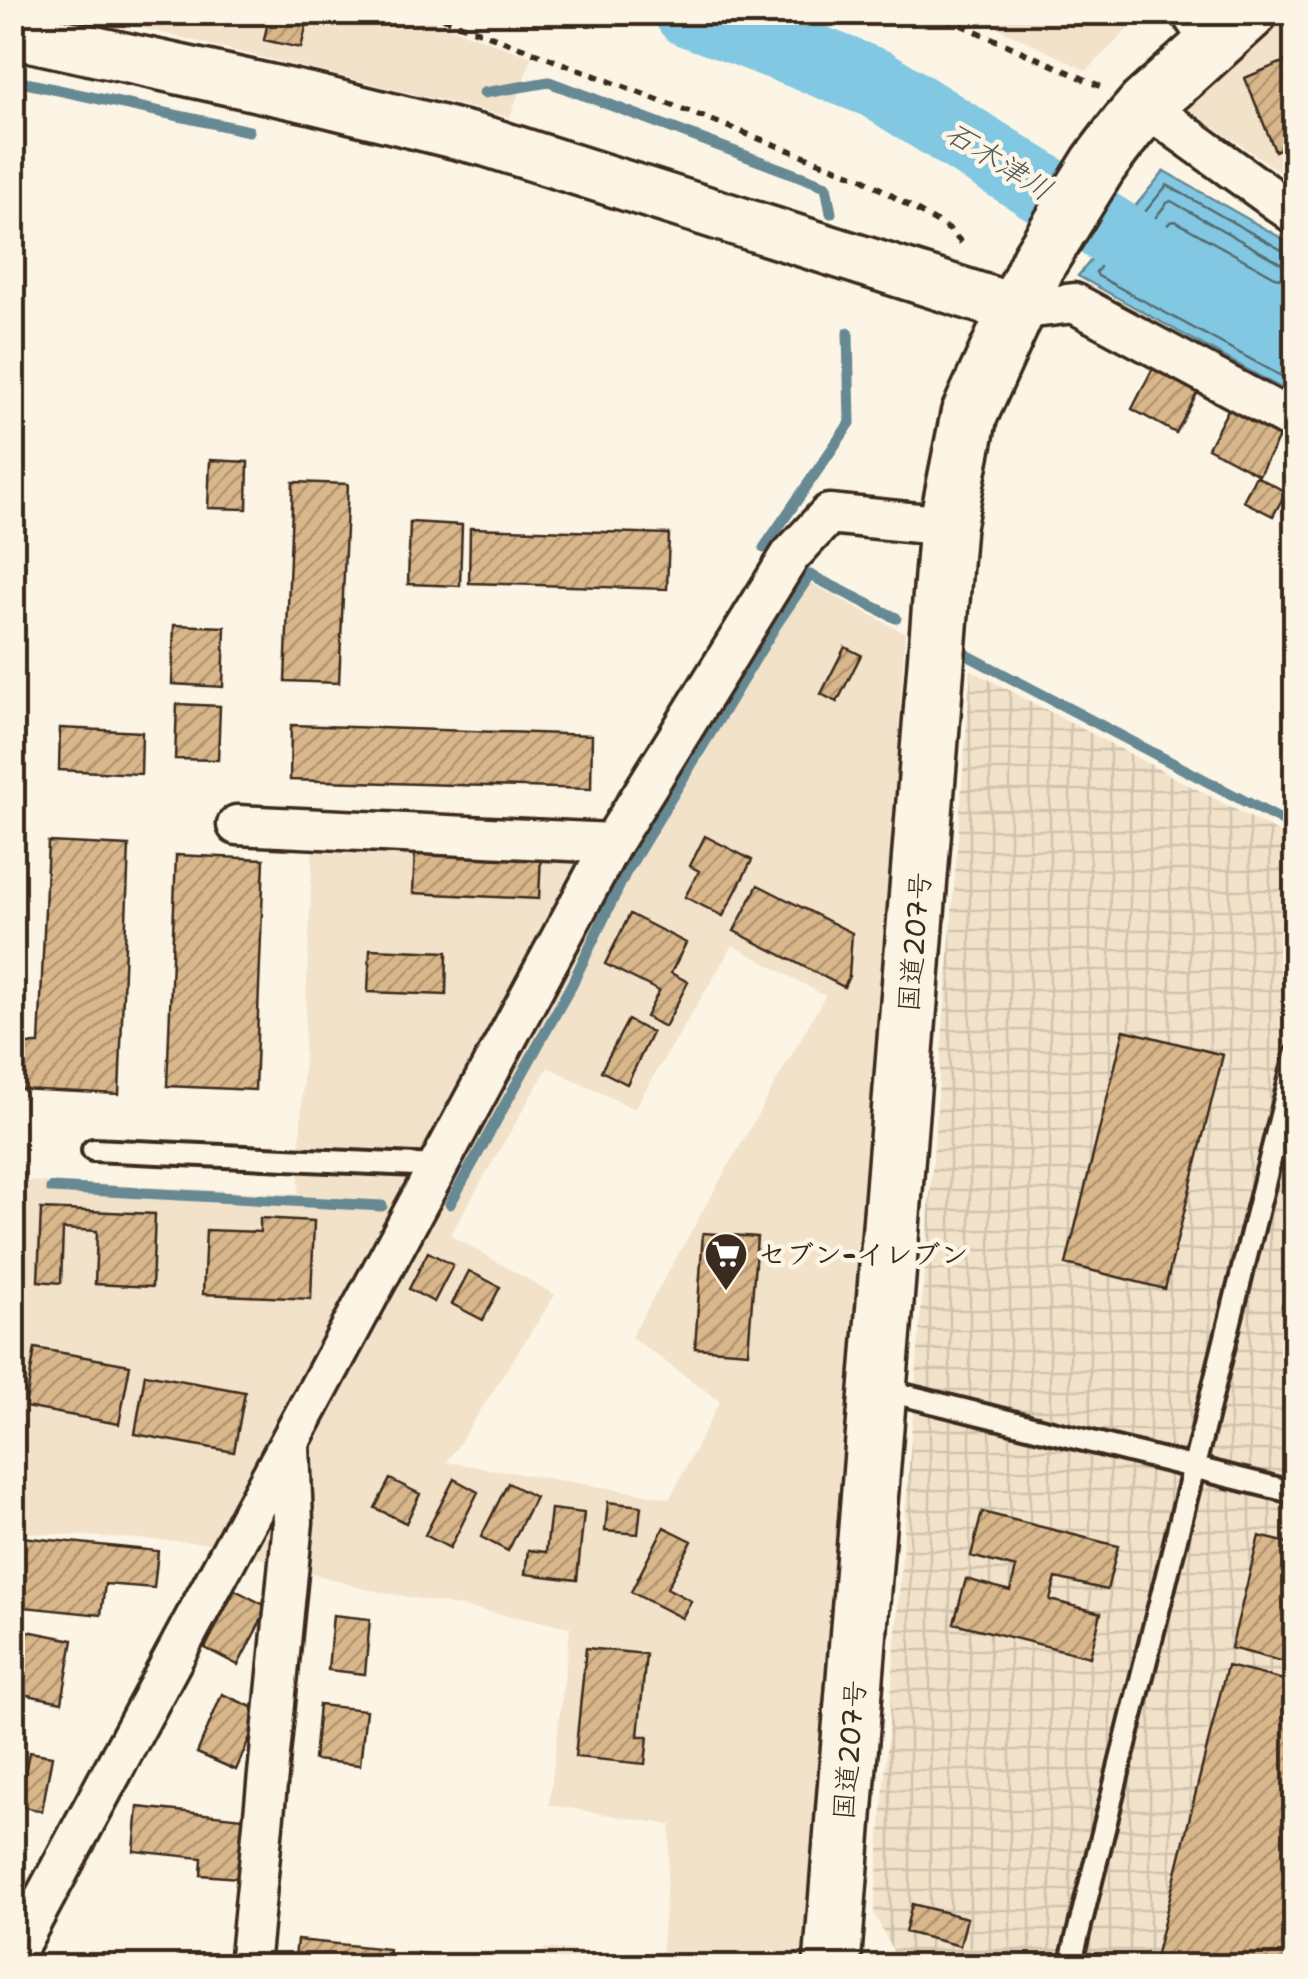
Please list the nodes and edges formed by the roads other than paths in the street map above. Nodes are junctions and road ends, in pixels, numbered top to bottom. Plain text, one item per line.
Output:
1 (1217, 23) edge
2 (12, 33) edge
3 (1136, 116) junction
4 (1296, 216) edge
5 (1018, 310) junction
6 (1296, 422) edge
7 (947, 526) junction
8 (237, 825) dead end
9 (612, 843) junction
10 (1296, 1055) edge
11 (93, 1150) dead end
12 (437, 1166) junction
13 (878, 1389) junction
14 (290, 1444) junction
15 (1193, 1468) junction
16 (1296, 1493) edge
17 (12, 1958) edge
18 (249, 1966) edge
19 (832, 1966) edge
20 (1070, 1966) edge

1 - 3 highway, 国道207号
2 - 5 street
3 - 4 street
3 - 5 highway, 国道207号
5 - 6 street
5 - 7 highway, 国道207号
7 - 9 street
7 - 13 highway, 国道207号
8 - 9 street
9 - 12 street
10 - 15 lane
11 - 12 lane
12 - 14 street
13 - 15 lane
13 - 19 highway, 国道207号
14 - 17 street
14 - 18 street
15 - 16 lane
15 - 20 lane

